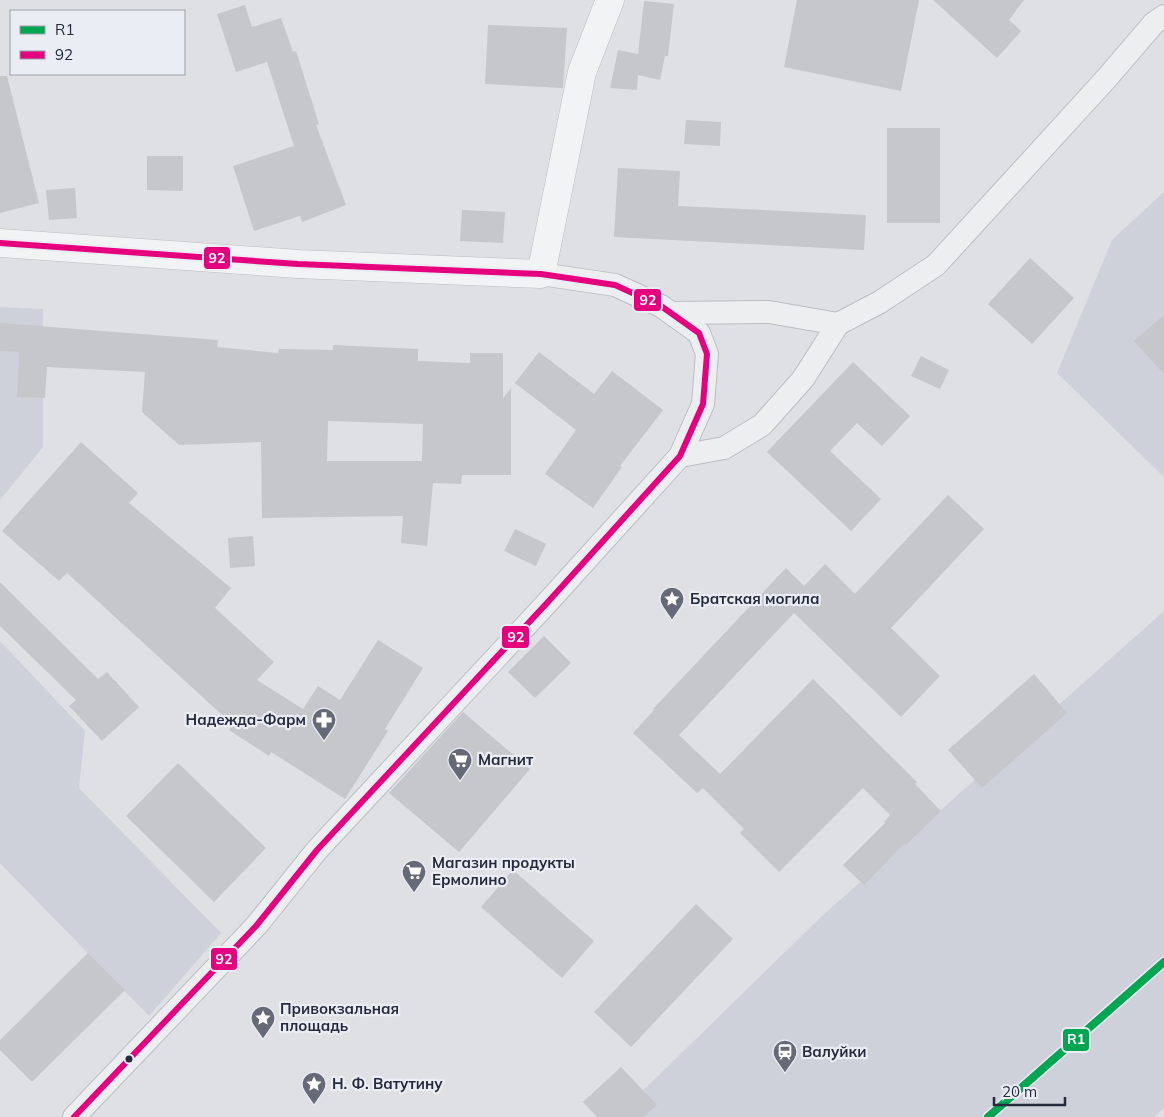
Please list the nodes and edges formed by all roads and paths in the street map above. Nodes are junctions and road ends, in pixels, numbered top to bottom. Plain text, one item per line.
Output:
1 (610, 0) edge
2 (1164, 16) edge
3 (0, 243) edge
4 (541, 274) junction
5 (672, 314) junction
6 (838, 324) junction
7 (680, 456) junction
8 (74, 1117) edge

1 - 4 main road
2 - 6 street
3 - 4 main road
4 - 5 street
5 - 6 street
5 - 7 street
6 - 7 street
7 - 8 street

